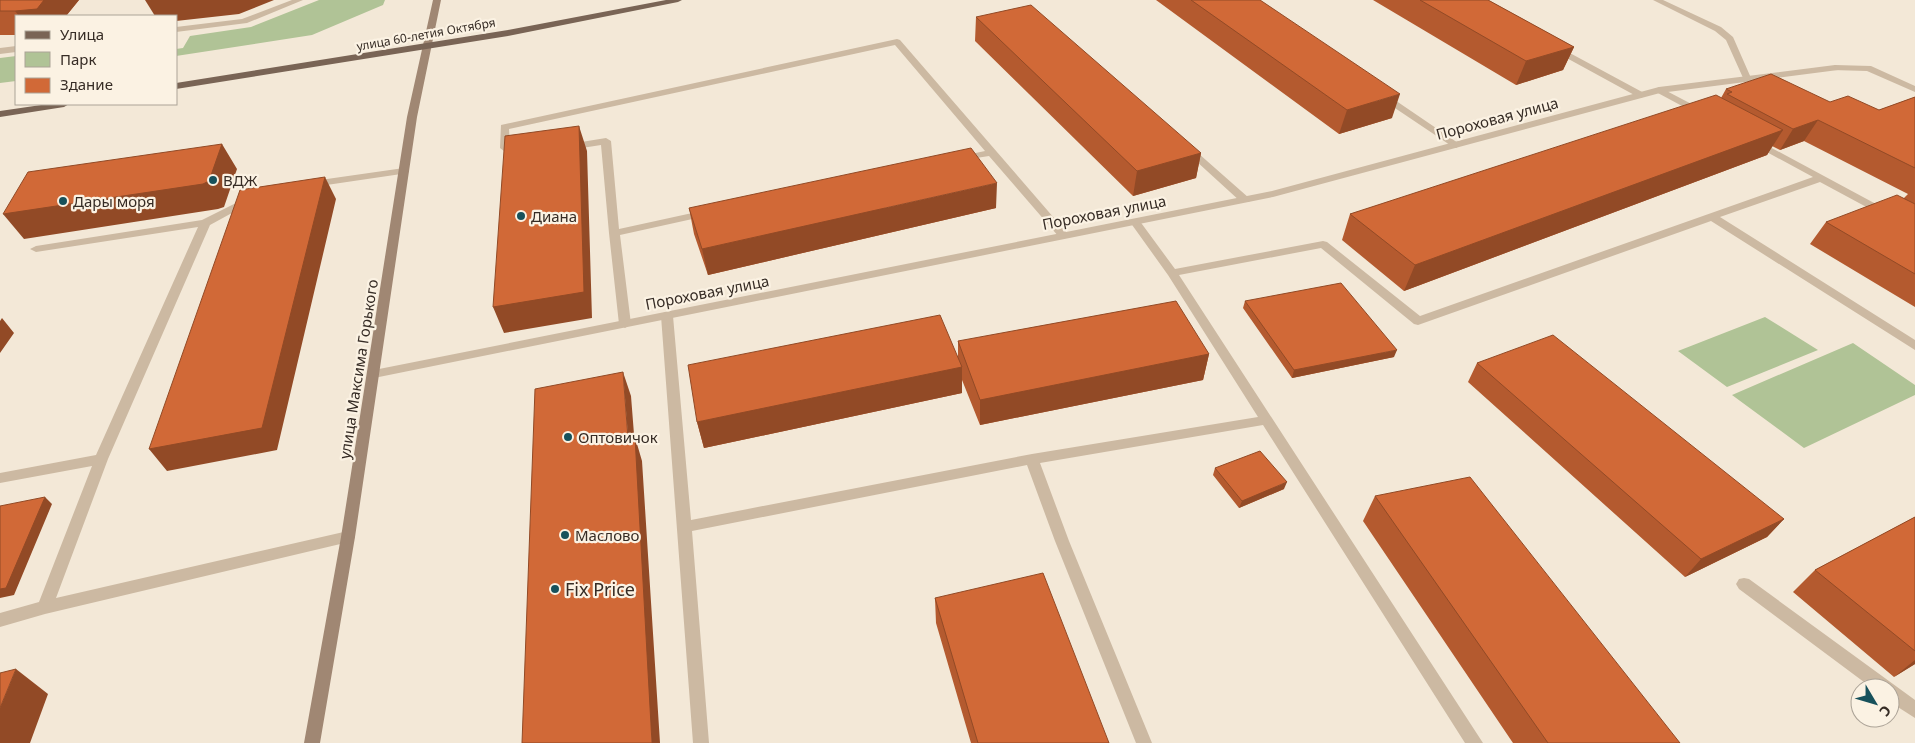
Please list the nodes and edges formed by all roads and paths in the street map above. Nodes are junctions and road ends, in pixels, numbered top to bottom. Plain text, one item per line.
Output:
1 (299, 0) edge
2 (437, 0) edge
3 (678, 0) edge
4 (1658, 0) edge
5 (178, 30) edge
6 (1546, 43) edge
7 (426, 47) junction
8 (15, 49) edge
9 (0, 51) edge
10 (1747, 78) junction
11 (178, 86) edge
12 (1374, 89) edge
13 (1915, 89) edge
14 (1659, 90) junction
15 (1641, 95) junction
16 (58, 105) edge
17 (0, 114) edge
18 (1710, 118) edge
19 (1745, 136) edge
20 (1180, 142) edge
21 (1456, 145) junction
22 (557, 148) edge
23 (992, 152) junction
24 (528, 153) edge
25 (946, 162) edge
26 (404, 171) junction
27 (1821, 178) junction
28 (303, 186) edge
29 (257, 196) edge
30 (1245, 200) junction
31 (721, 210) edge
32 (1714, 218) junction
33 (1134, 222) junction
34 (205, 223) junction
35 (1915, 229) edge
36 (614, 233) junction
37 (1063, 235) junction
38 (36, 249) dead end
39 (1172, 273) junction
40 (667, 316) junction
41 (625, 324) junction
42 (1915, 346) edge
43 (374, 374) junction
44 (1266, 420) junction
45 (100, 458) junction
46 (1032, 459) junction
47 (0, 478) edge
48 (684, 527) junction
49 (348, 537) junction
50 (1744, 584) dead end
51 (45, 607) junction
52 (0, 620) edge
53 (1871, 678) edge
54 (1900, 699) edge
55 (1915, 710) edge
56 (312, 743) edge
57 (701, 743) edge
58 (1144, 743) edge
59 (1475, 743) edge

1 - 5 street
2 - 7 main road, улица Максима Горького
3 - 7 main road, улица 60-летия Октября
4 - 10 street
6 - 15 street
7 - 11 main road, улица 60-летия Октября
7 - 26 main road, улица Максима Горького
8 - 9 street
10 - 13 street, Пороховая улица
10 - 14 street, Пороховая улица
12 - 21 street
14 - 15 street, Пороховая улица
14 - 18 street
15 - 21 street, Пороховая улица
16 - 17 main road
19 - 27 street
20 - 30 street
21 - 30 street, Пороховая улица
22 - 36 street
23 - 24 street
23 - 25 street
23 - 37 street
26 - 28 street
26 - 43 main road, улица Максима Горького
27 - 32 street
27 - 35 street
29 - 34 street
30 - 33 street, Пороховая улица
31 - 36 street
32 - 39 street
32 - 42 street
33 - 37 street, Пороховая улица
33 - 39 street
34 - 38 street
34 - 45 street
36 - 41 street
37 - 40 street, Пороховая улица
39 - 44 street
40 - 41 street, Пороховая улица
40 - 48 street
41 - 43 street, Пороховая улица
43 - 49 main road, улица Максима Горького
44 - 46 street
44 - 59 street
45 - 47 street
45 - 51 street
46 - 48 street
46 - 58 street
48 - 57 street
49 - 51 street
49 - 56 main road, улица Максима Горького
50 - 53 street
51 - 52 street
54 - 55 street

